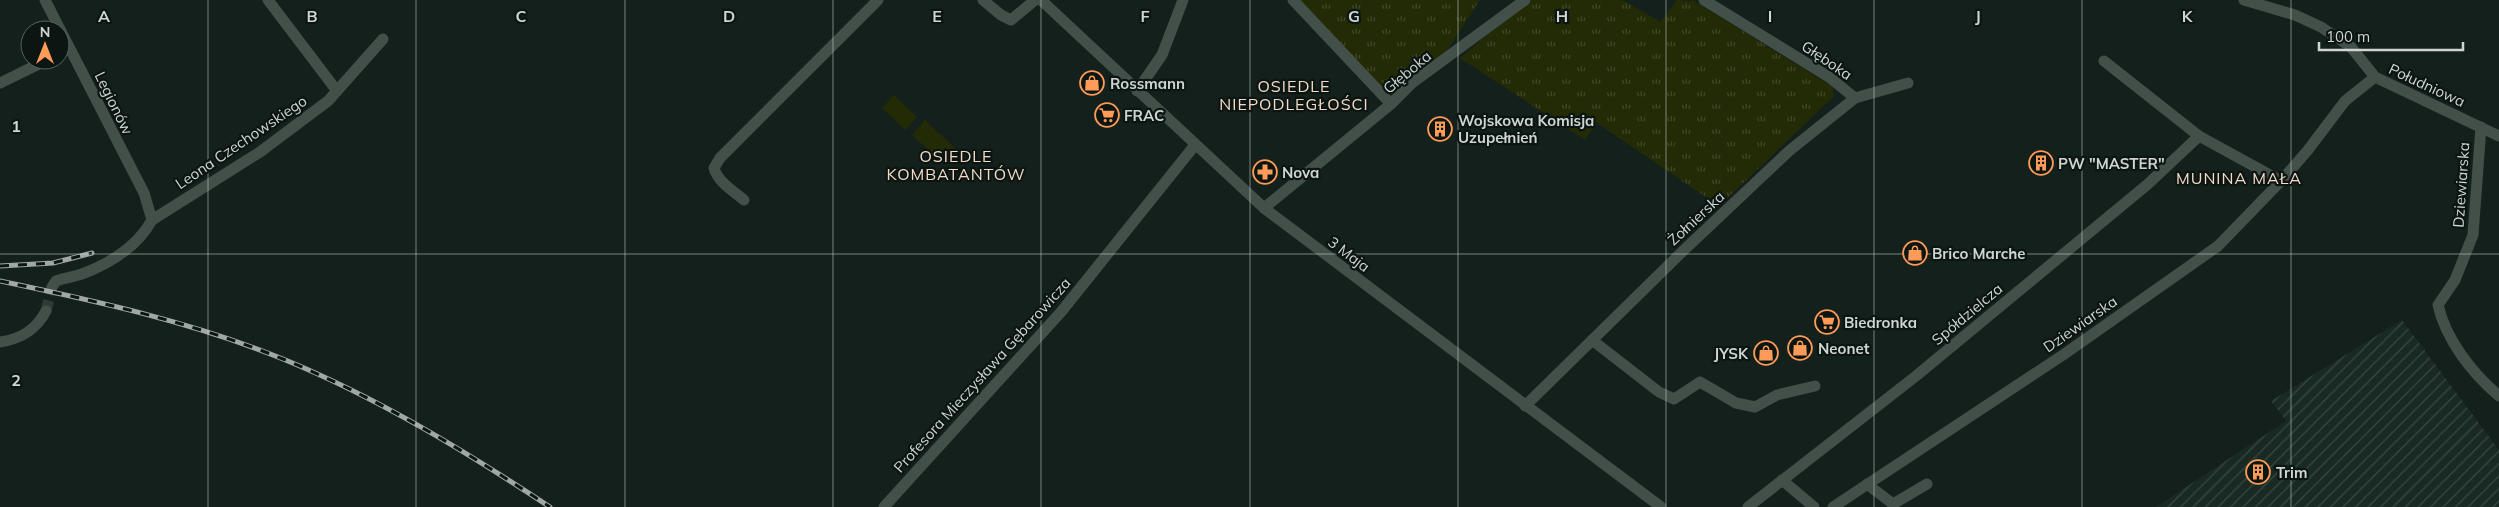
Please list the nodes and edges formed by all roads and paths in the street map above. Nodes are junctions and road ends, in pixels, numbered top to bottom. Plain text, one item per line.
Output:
1 (45, 0) edge
2 (268, 0) edge
3 (878, 0) edge
4 (983, 0) edge
5 (1035, 0) edge
6 (1041, 0) edge
7 (1183, 0) edge
8 (1292, 0) edge
9 (1525, 0) edge
10 (1704, 0) edge
11 (2244, 0) edge
12 (53, 20) edge
13 (383, 39) dead end
14 (70, 60) edge
15 (2104, 61) dead end
16 (27, 70) edge
17 (2375, 77) junction
18 (1908, 83) dead end
19 (0, 84) edge
20 (337, 90) junction
21 (1137, 91) junction
22 (1855, 98) junction
23 (1391, 104) junction
24 (2481, 127) junction
25 (2199, 136) junction
26 (2499, 136) edge
27 (1196, 145) junction
28 (2282, 181) junction
29 (744, 200) dead end
30 (1264, 208) junction
31 (152, 220) junction
32 (52, 287) dead end
33 (46, 311) tunnel mouth
34 (1592, 340) junction
35 (0, 342) edge
36 (1815, 386) dead end
37 (2499, 396) edge
38 (1525, 406) junction
39 (1782, 480) junction
40 (1867, 484) junction
41 (1927, 484) dead end
42 (884, 507) edge
43 (1661, 507) edge
44 (1748, 507) edge
45 (1814, 507) edge
46 (1833, 507) edge

1 - 12 street, Legionów
2 - 20 street
3 - 29 street
4 - 5 street
6 - 21 street, 3 Maja
7 - 21 street
8 - 23 street
9 - 23 street, Głęboka
10 - 22 street, Głęboka
11 - 17 street, Południowa
13 - 20 street, Leona Czechowskiego
14 - 31 street, Legionów
15 - 25 street
16 - 19 street
17 - 24 street, Południowa
17 - 28 street, Dziewiarska
18 - 22 street, Żołnierska
20 - 31 street, Leona Czechowskiego
21 - 27 street, 3 Maja
22 - 34 street, Żołnierska
23 - 30 street, Głęboka
24 - 26 street, Południowa
24 - 37 street, Dziewiarska
25 - 28 street
25 - 39 street, Spółdzielcza
27 - 30 street, 3 Maja
27 - 42 street, Profesora Mieczysława Gębarowicza
28 - 40 street, Dziewiarska
30 - 38 street, 3 Maja
31 - 32 street
33 - 35 street
34 - 36 street
34 - 38 street, Żołnierska
38 - 43 street, 3 Maja
39 - 44 street, Spółdzielcza
39 - 45 street
40 - 41 street
40 - 46 street, Dziewiarska

